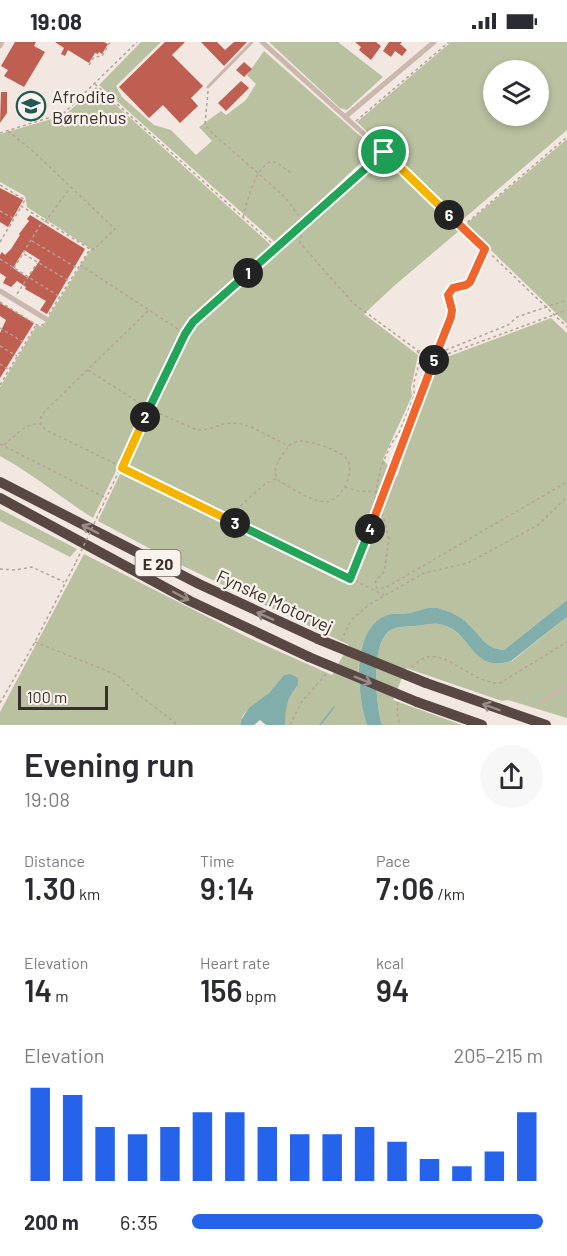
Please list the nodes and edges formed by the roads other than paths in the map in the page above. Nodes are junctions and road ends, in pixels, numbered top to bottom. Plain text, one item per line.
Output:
1 (2, 42) edge
2 (252, 42) edge
3 (262, 42) edge
4 (434, 42) edge
5 (0, 46) edge
6 (208, 87) road end
7 (345, 117) junction
8 (384, 152) road end
9 (0, 291) edge
10 (46, 319) road end
11 (0, 482) edge
12 (0, 498) edge
13 (567, 686) edge
14 (540, 703) dead end
15 (482, 725) edge
16 (546, 725) edge

1 - 5 street
2 - 6 lane
3 - 7 street
4 - 7 street
7 - 8 street
9 - 10 street
16 -> 11 highway, Fynske Motorvej / E 20, bridge
12 -> 15 highway, Fynske Motorvej / E 20, bridge
13 - 14 lane

